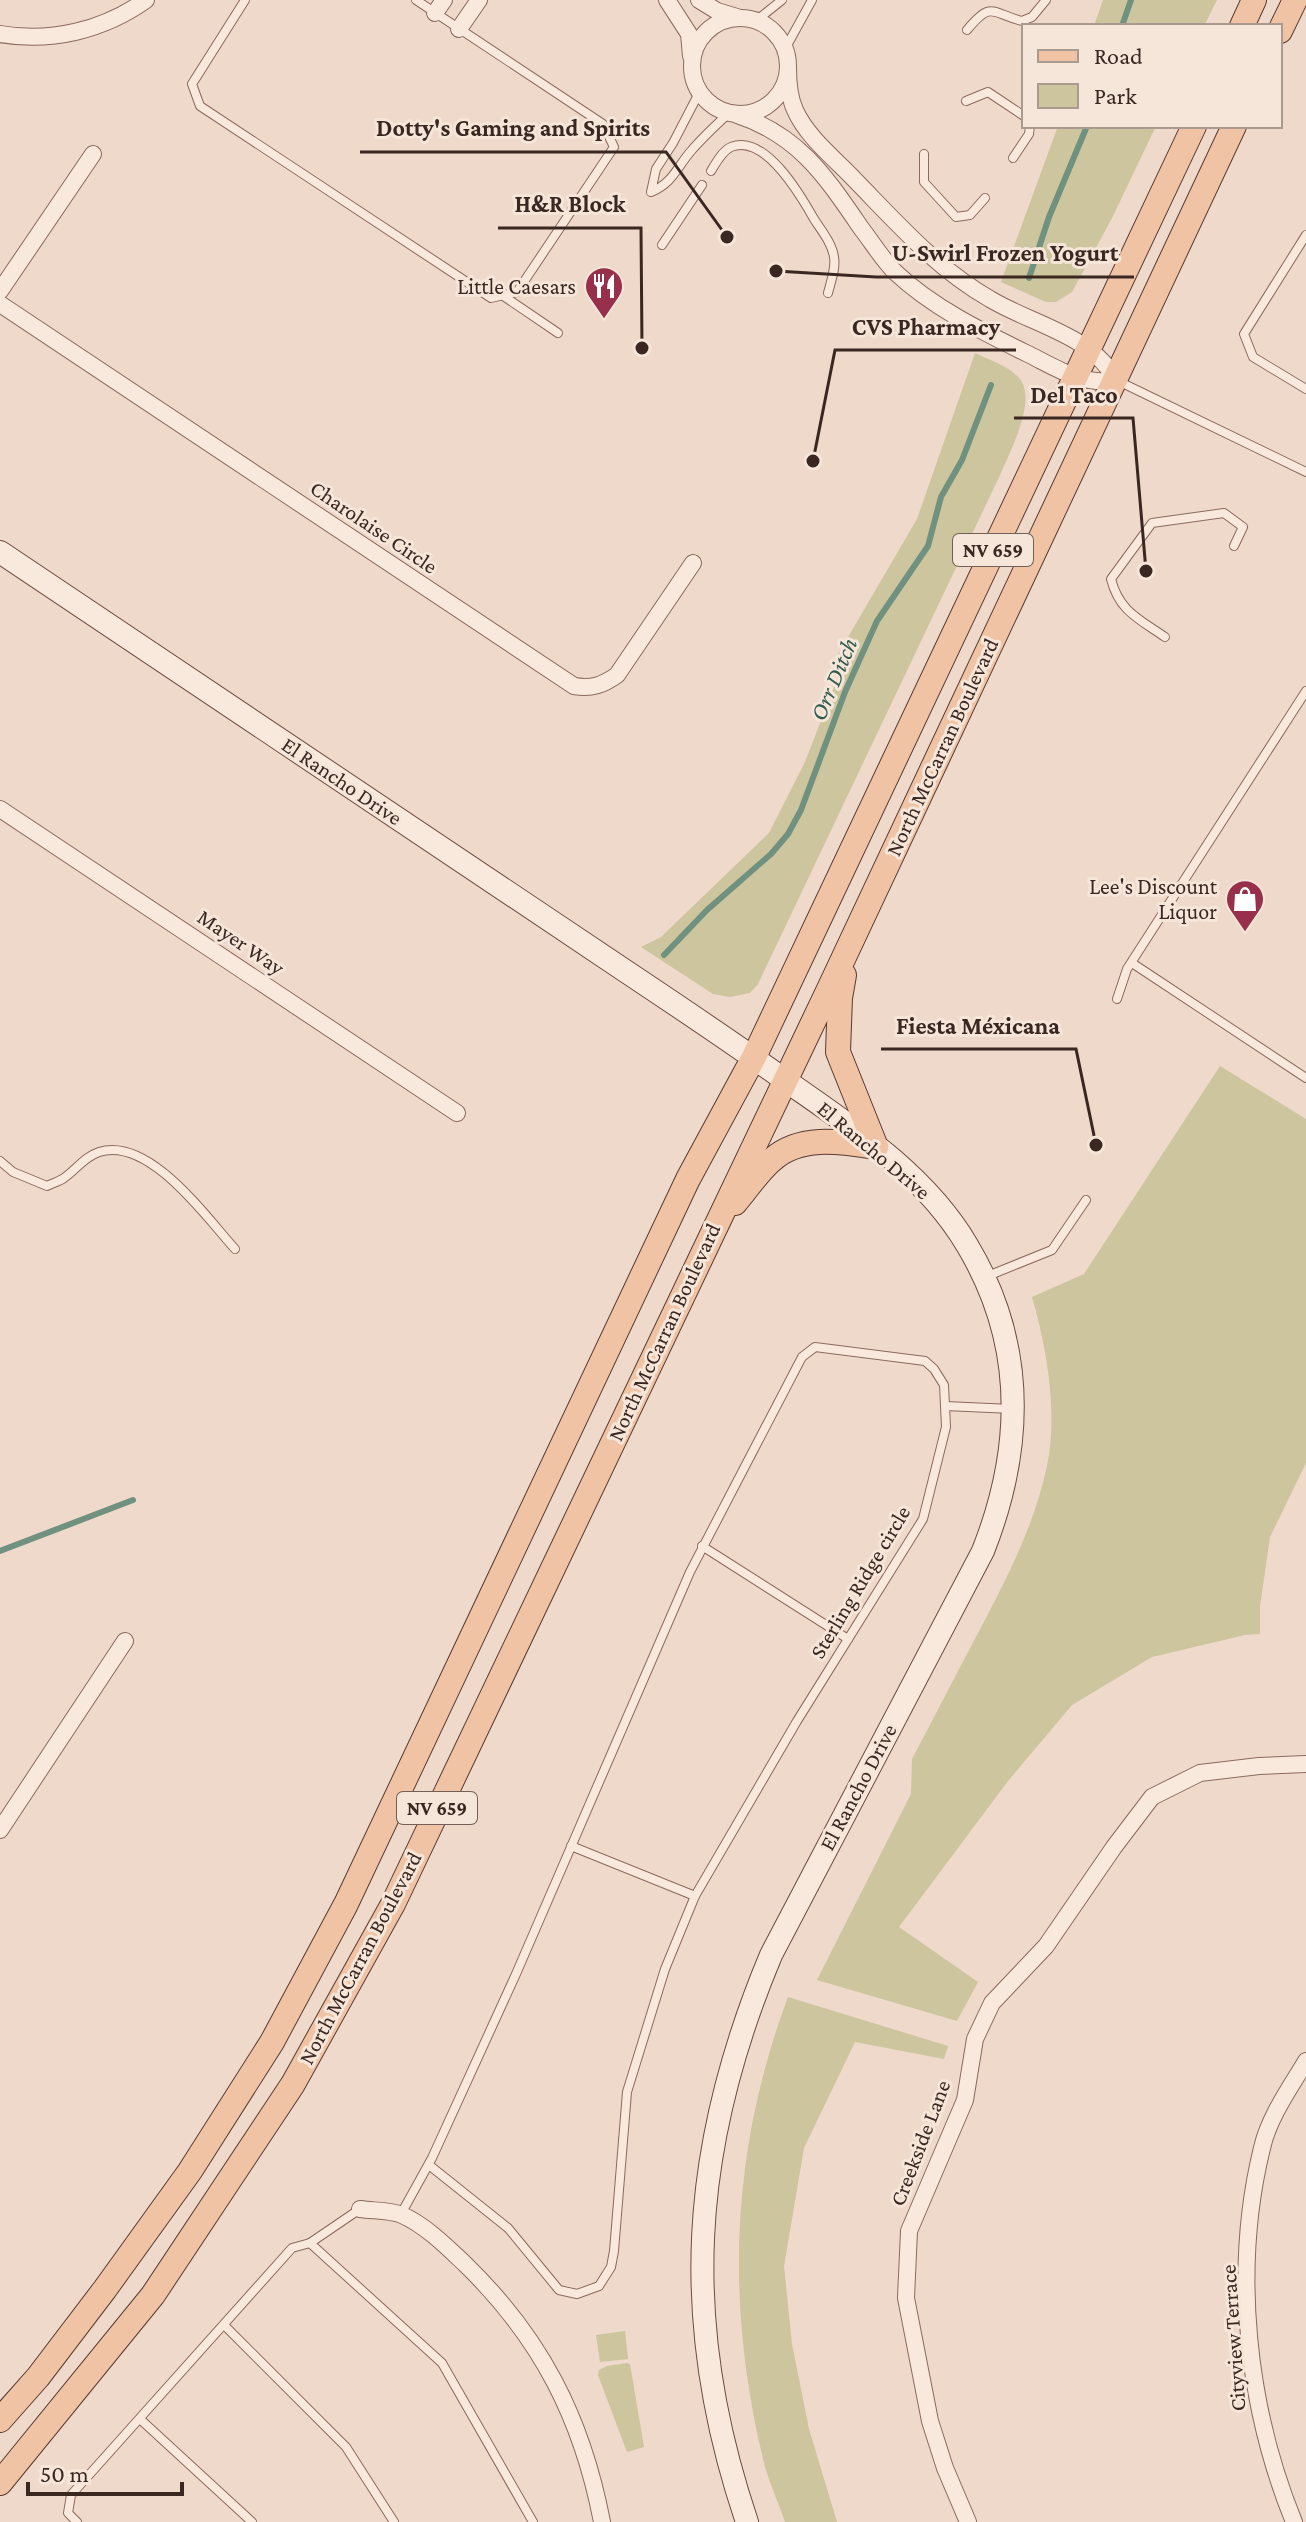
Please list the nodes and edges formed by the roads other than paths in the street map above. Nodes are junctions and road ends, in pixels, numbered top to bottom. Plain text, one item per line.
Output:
1 (146, 0) edge
2 (245, 0) edge
3 (416, 0) edge
4 (479, 0) edge
5 (667, 0) edge
6 (699, 0) edge
7 (782, 0) edge
8 (812, 0) edge
9 (1046, 0) edge
10 (1254, 0) edge
11 (1295, 0) edge
12 (440, 6) edge
13 (750, 19) junction
14 (1243, 24) edge
15 (1282, 27) edge
16 (459, 29) junction
17 (967, 30) dead end
18 (0, 34) edge
19 (785, 49) junction
20 (691, 64) junction
21 (788, 68) junction
22 (699, 93) junction
23 (966, 101) dead end
24 (733, 114) junction
25 (1022, 115) edge
26 (1030, 128) edge
27 (1193, 128) edge
28 (1233, 128) edge
29 (93, 154) dead end
30 (924, 154) dead end
31 (1013, 158) dead end
32 (711, 171) dead end
33 (702, 185) dead end
34 (985, 198) dead end
35 (1306, 235) edge
36 (662, 245) dead end
37 (0, 291) edge
38 (828, 293) dead end
39 (502, 295) junction
40 (0, 304) edge
41 (558, 333) dead end
42 (1088, 348) junction
43 (1075, 377) junction
44 (1116, 380) junction
45 (1306, 389) edge
46 (1306, 472) edge
47 (1234, 546) dead end
48 (0, 552) edge
49 (693, 563) dead end
50 (1165, 637) dead end
51 (1306, 691) edge
52 (0, 809) edge
53 (851, 942) junction
54 (1132, 963) junction
55 (1117, 999) dead end
56 (754, 1057) junction
57 (1306, 1078) edge
58 (784, 1079) junction
59 (457, 1113) dead end
60 (876, 1147) junction
61 (0, 1161) edge
62 (1086, 1200) dead end
63 (715, 1226) junction
64 (235, 1249) dead end
65 (984, 1277) junction
66 (945, 1406) junction
67 (1013, 1409) junction
68 (702, 1546) junction
69 (848, 1639) junction
70 (125, 1641) dead end
71 (1306, 1764) edge
72 (0, 1830) edge
73 (571, 1846) junction
74 (695, 1896) junction
75 (1306, 2061) edge
76 (429, 2165) junction
77 (360, 2209) joint
78 (401, 2215) junction
79 (310, 2243) junction
80 (224, 2325) junction
81 (140, 2419) junction
82 (0, 2420) edge
83 (0, 2483) edge
84 (77, 2522) edge
85 (252, 2522) edge
86 (394, 2522) edge
87 (533, 2522) edge
88 (602, 2522) edge
89 (747, 2522) edge
90 (968, 2522) edge
91 (1294, 2522) edge

1 - 18 street
2 - 39 lane
3 - 12 lane
4 - 16 street
5 - 20 street
6 - 13 street
7 - 13 lane
8 - 19 lane
9 - 17 lane
10 - 14 main road
11 - 15 main road
12 - 16 lane
13 - 19 street
13 - 20 street
16 - 39 lane
19 - 21 street
20 - 22 street
21 - 24 street
21 - 42 street
22 - 24 street
22 - 24 lane
23 - 25 lane
24 - 43 street
26 - 31 lane
27 - 42 main road, North McCarran Boulevard / NV 659
28 - 44 main road, North McCarran Boulevard / NV 659
29 - 37 street
30 - 34 lane
32 - 38 lane
33 - 36 lane
35 - 45 lane
39 - 41 lane
40 - 49 street, Charolaise Circle
42 - 43 main road, North McCarran Boulevard / NV 659
42 - 44 street
43 - 44 street
43 - 56 main road, North McCarran Boulevard / NV 659
44 - 46 lane
44 - 53 main road, North McCarran Boulevard / NV 659
47 - 50 lane
48 - 56 main road, El Rancho Drive
51 - 54 lane
52 - 59 street, Mayer Way
53 - 58 main road, North McCarran Boulevard / NV 659
53 - 60 main road
54 - 55 lane
54 - 57 lane
56 - 58 main road, El Rancho Drive
56 - 82 main road, North McCarran Boulevard / NV 659
58 - 60 main road, El Rancho Drive
58 - 63 main road, North McCarran Boulevard / NV 659
60 - 63 main road
60 - 65 main road, El Rancho Drive
61 - 64 lane
62 - 65 lane
63 - 83 main road, North McCarran Boulevard / NV 659
65 - 67 main road, El Rancho Drive
66 - 67 lane
66 - 68 lane, Sterling Ridge circle
66 - 69 lane, Sterling Ridge circle
67 - 89 main road, El Rancho Drive
68 - 69 lane
68 - 73 lane, Sterling Ridge circle
69 - 74 lane, Sterling Ridge circle
70 - 72 street
71 - 90 street, Creekside Lane
73 - 74 lane
73 - 76 lane, Sterling Ridge circle
74 - 76 lane, Sterling Ridge circle
75 - 91 street, Cityview Terrace
76 - 78 lane, Sterling Ridge circle
77 - 78 street
77 - 79 lane
78 - 88 street
79 - 80 lane
79 - 87 lane
80 - 81 lane
80 - 86 lane
81 - 84 lane
81 - 85 lane

